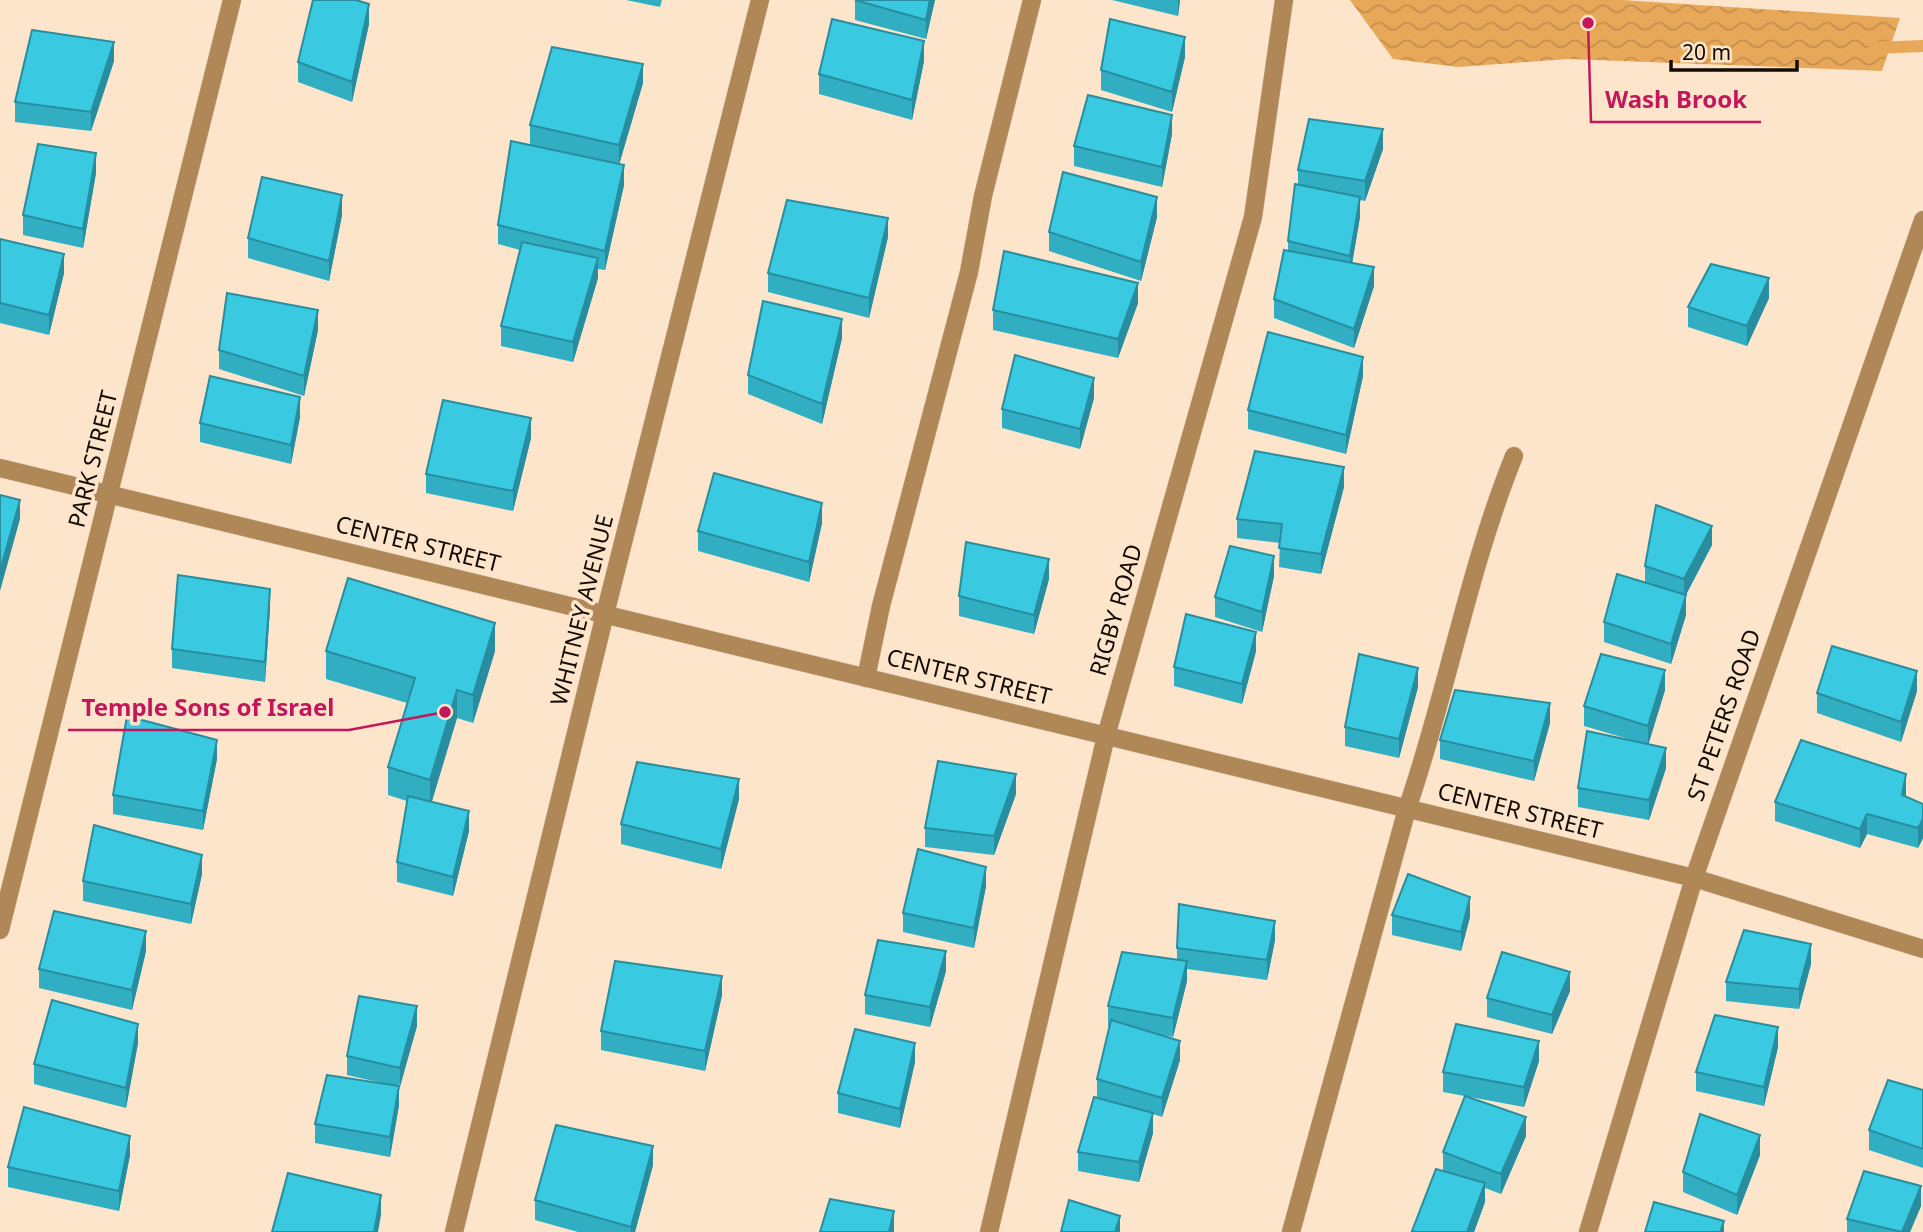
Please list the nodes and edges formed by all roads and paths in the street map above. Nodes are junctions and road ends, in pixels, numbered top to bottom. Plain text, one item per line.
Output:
1 (232, 0) edge
2 (760, 0) edge
3 (1032, 0) edge
4 (1284, 0) edge
5 (1923, 220) edge
6 (1514, 456) dead end
7 (0, 468) edge
8 (109, 494) junction
9 (605, 614) junction
10 (866, 678) junction
11 (1106, 736) junction
12 (1407, 809) junction
13 (1693, 878) junction
14 (0, 930) edge
15 (1923, 948) edge
16 (454, 1232) edge
17 (989, 1232) edge
18 (1291, 1232) edge
19 (1588, 1232) edge

1 - 8 street, PARK STREET
2 - 9 street, WHITNEY AVENUE
3 - 10 street
4 - 11 street, RIGBY ROAD
5 - 13 street, ST PETERS ROAD
6 - 12 street
7 - 8 street, CENTER STREET
8 - 9 street, CENTER STREET
8 - 14 street, PARK STREET
9 - 10 street, CENTER STREET
9 - 16 street, WHITNEY AVENUE
10 - 11 street, CENTER STREET
11 - 12 street, CENTER STREET
11 - 17 street, RIGBY ROAD
12 - 13 street, CENTER STREET
12 - 18 street
13 - 15 street, CENTER STREET
13 - 19 street, ST PETERS ROAD

